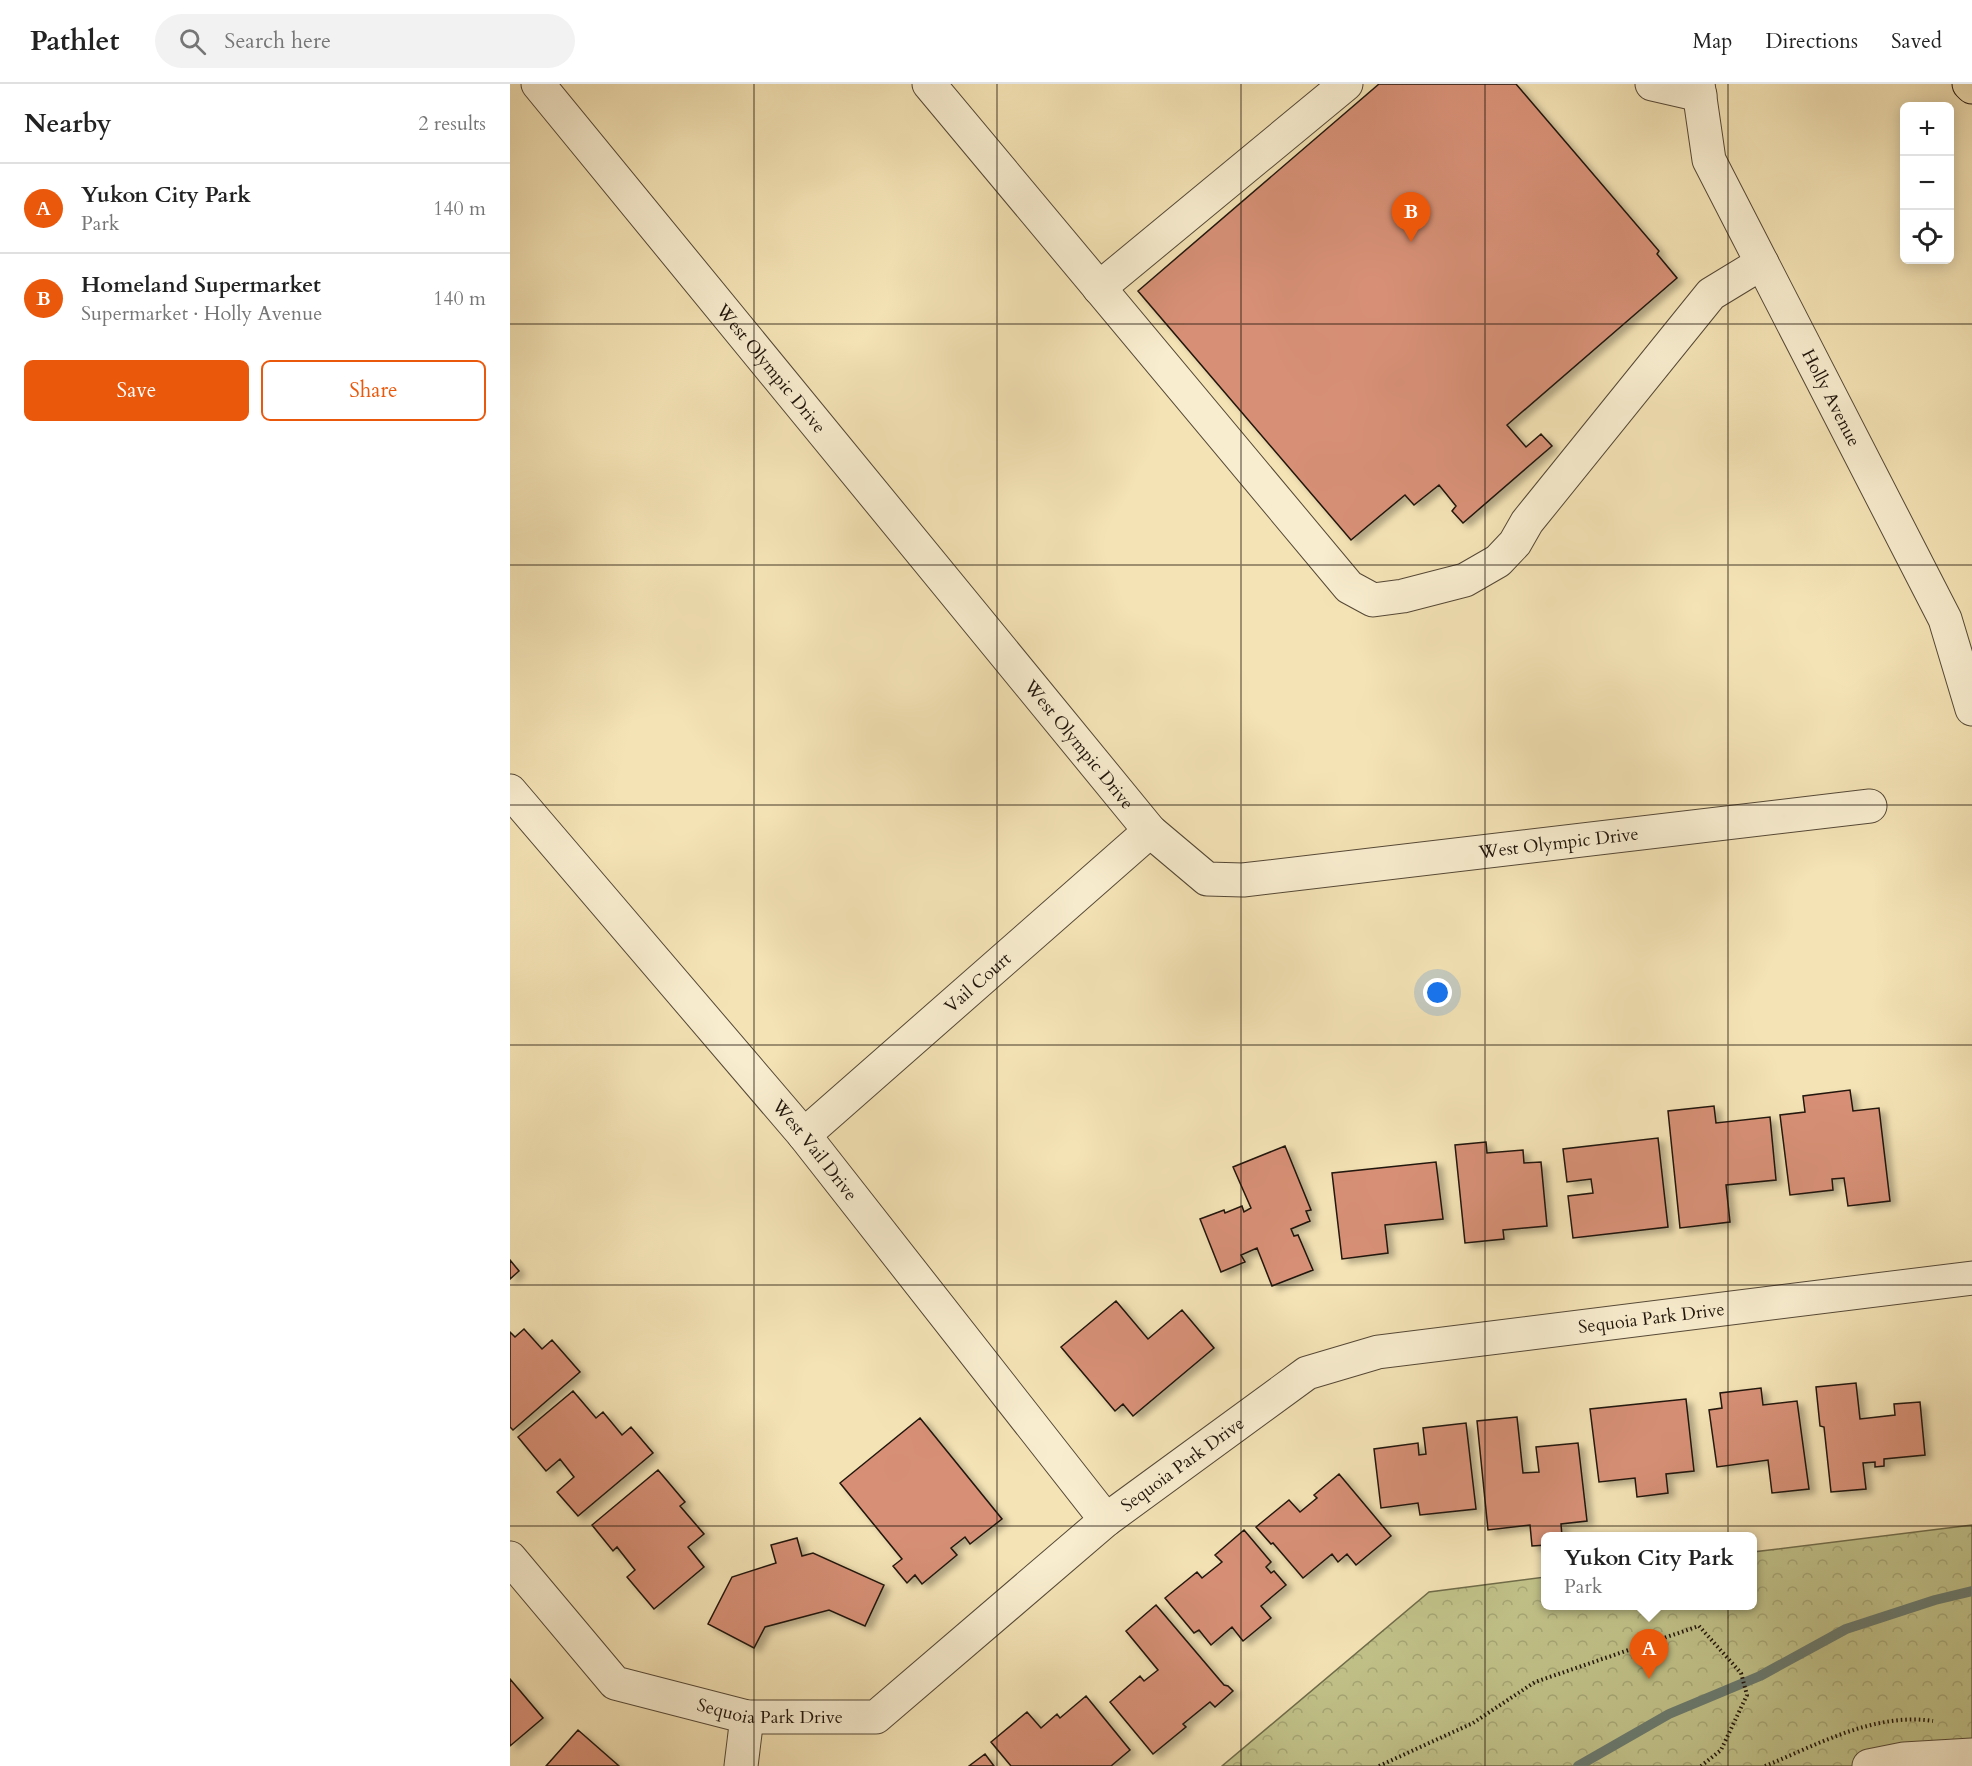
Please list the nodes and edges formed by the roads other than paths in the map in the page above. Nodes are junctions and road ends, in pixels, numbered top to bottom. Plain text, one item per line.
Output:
1 (538, 84) edge
2 (929, 84) edge
3 (1347, 84) edge
4 (1652, 84) edge
5 (1699, 89) edge
6 (1762, 263) junction
7 (1099, 288) junction
8 (1972, 710) edge
9 (510, 791) edge
10 (1870, 806) dead end
11 (1150, 831) junction
12 (804, 1135) junction
13 (1972, 1278) edge
14 (1106, 1520) junction
15 (510, 1558) edge
16 (747, 1717) junction
17 (1972, 1755) edge
18 (741, 1766) edge
19 (1869, 1766) edge

1 - 11 street, West Olympic Drive
2 - 7 street
3 - 7 street
4 - 5 street
5 - 6 street, Holly Avenue
6 - 7 street
6 - 8 street, Holly Avenue
9 - 12 street, West Vail Drive
10 - 11 street, West Olympic Drive
11 - 12 street, Vail Court
12 - 14 street, West Vail Drive
13 - 14 street, Sequoia Park Drive
14 - 16 street, Sequoia Park Drive
15 - 16 street, Sequoia Park Drive
16 - 18 street
17 - 19 street

